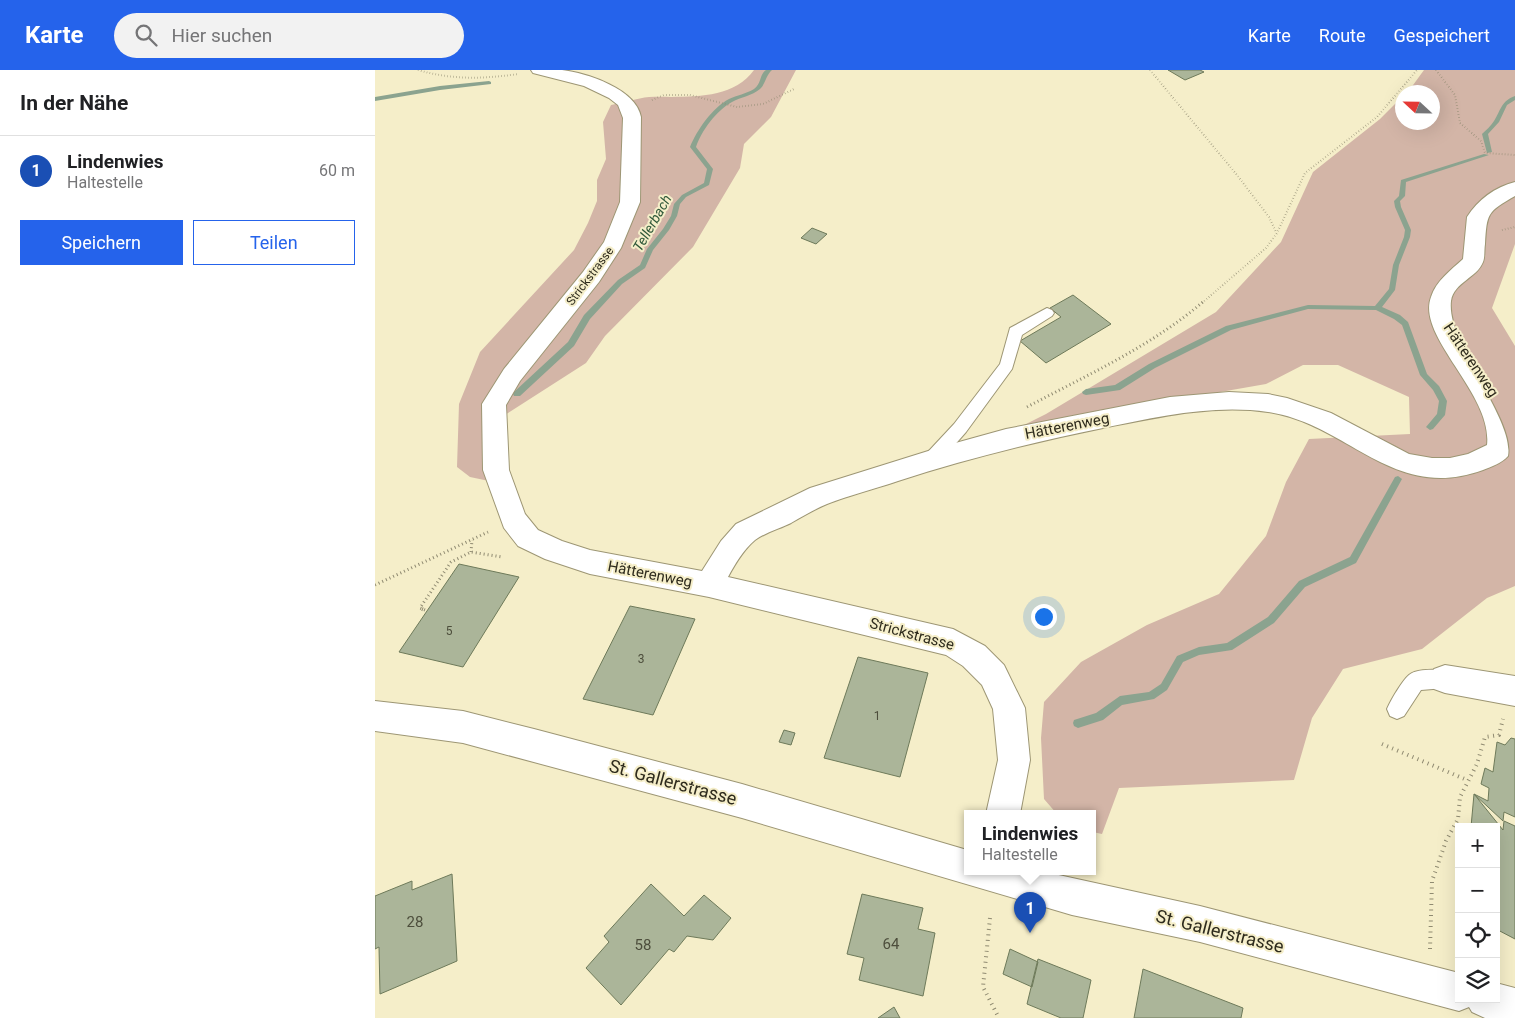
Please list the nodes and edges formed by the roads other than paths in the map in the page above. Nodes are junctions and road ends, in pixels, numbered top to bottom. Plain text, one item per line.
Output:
1 (539, 70) edge
2 (1515, 188) edge
3 (1047, 313) dead end
4 (932, 459) junction
5 (514, 520) joint
6 (709, 585) junction
7 (1445, 679) joint
8 (1513, 690) edge
9 (1397, 709) dead end
10 (375, 716) edge
11 (1004, 810) edge
12 (964, 866) edge
13 (996, 875) edge
14 (1455, 991) edge
15 (1500, 1003) edge
16 (1515, 1007) edge

1 - 5 street, Strickstrasse
2 - 4 street, Hätterenweg
3 - 4 lane
4 - 6 street, Hätterenweg
5 - 6 street, Hätterenweg
6 - 11 street, Strickstrasse
7 - 8 street
7 - 9 lane
10 - 12 street, St. Gallerstrasse
13 - 14 street, St. Gallerstrasse
15 - 16 street

